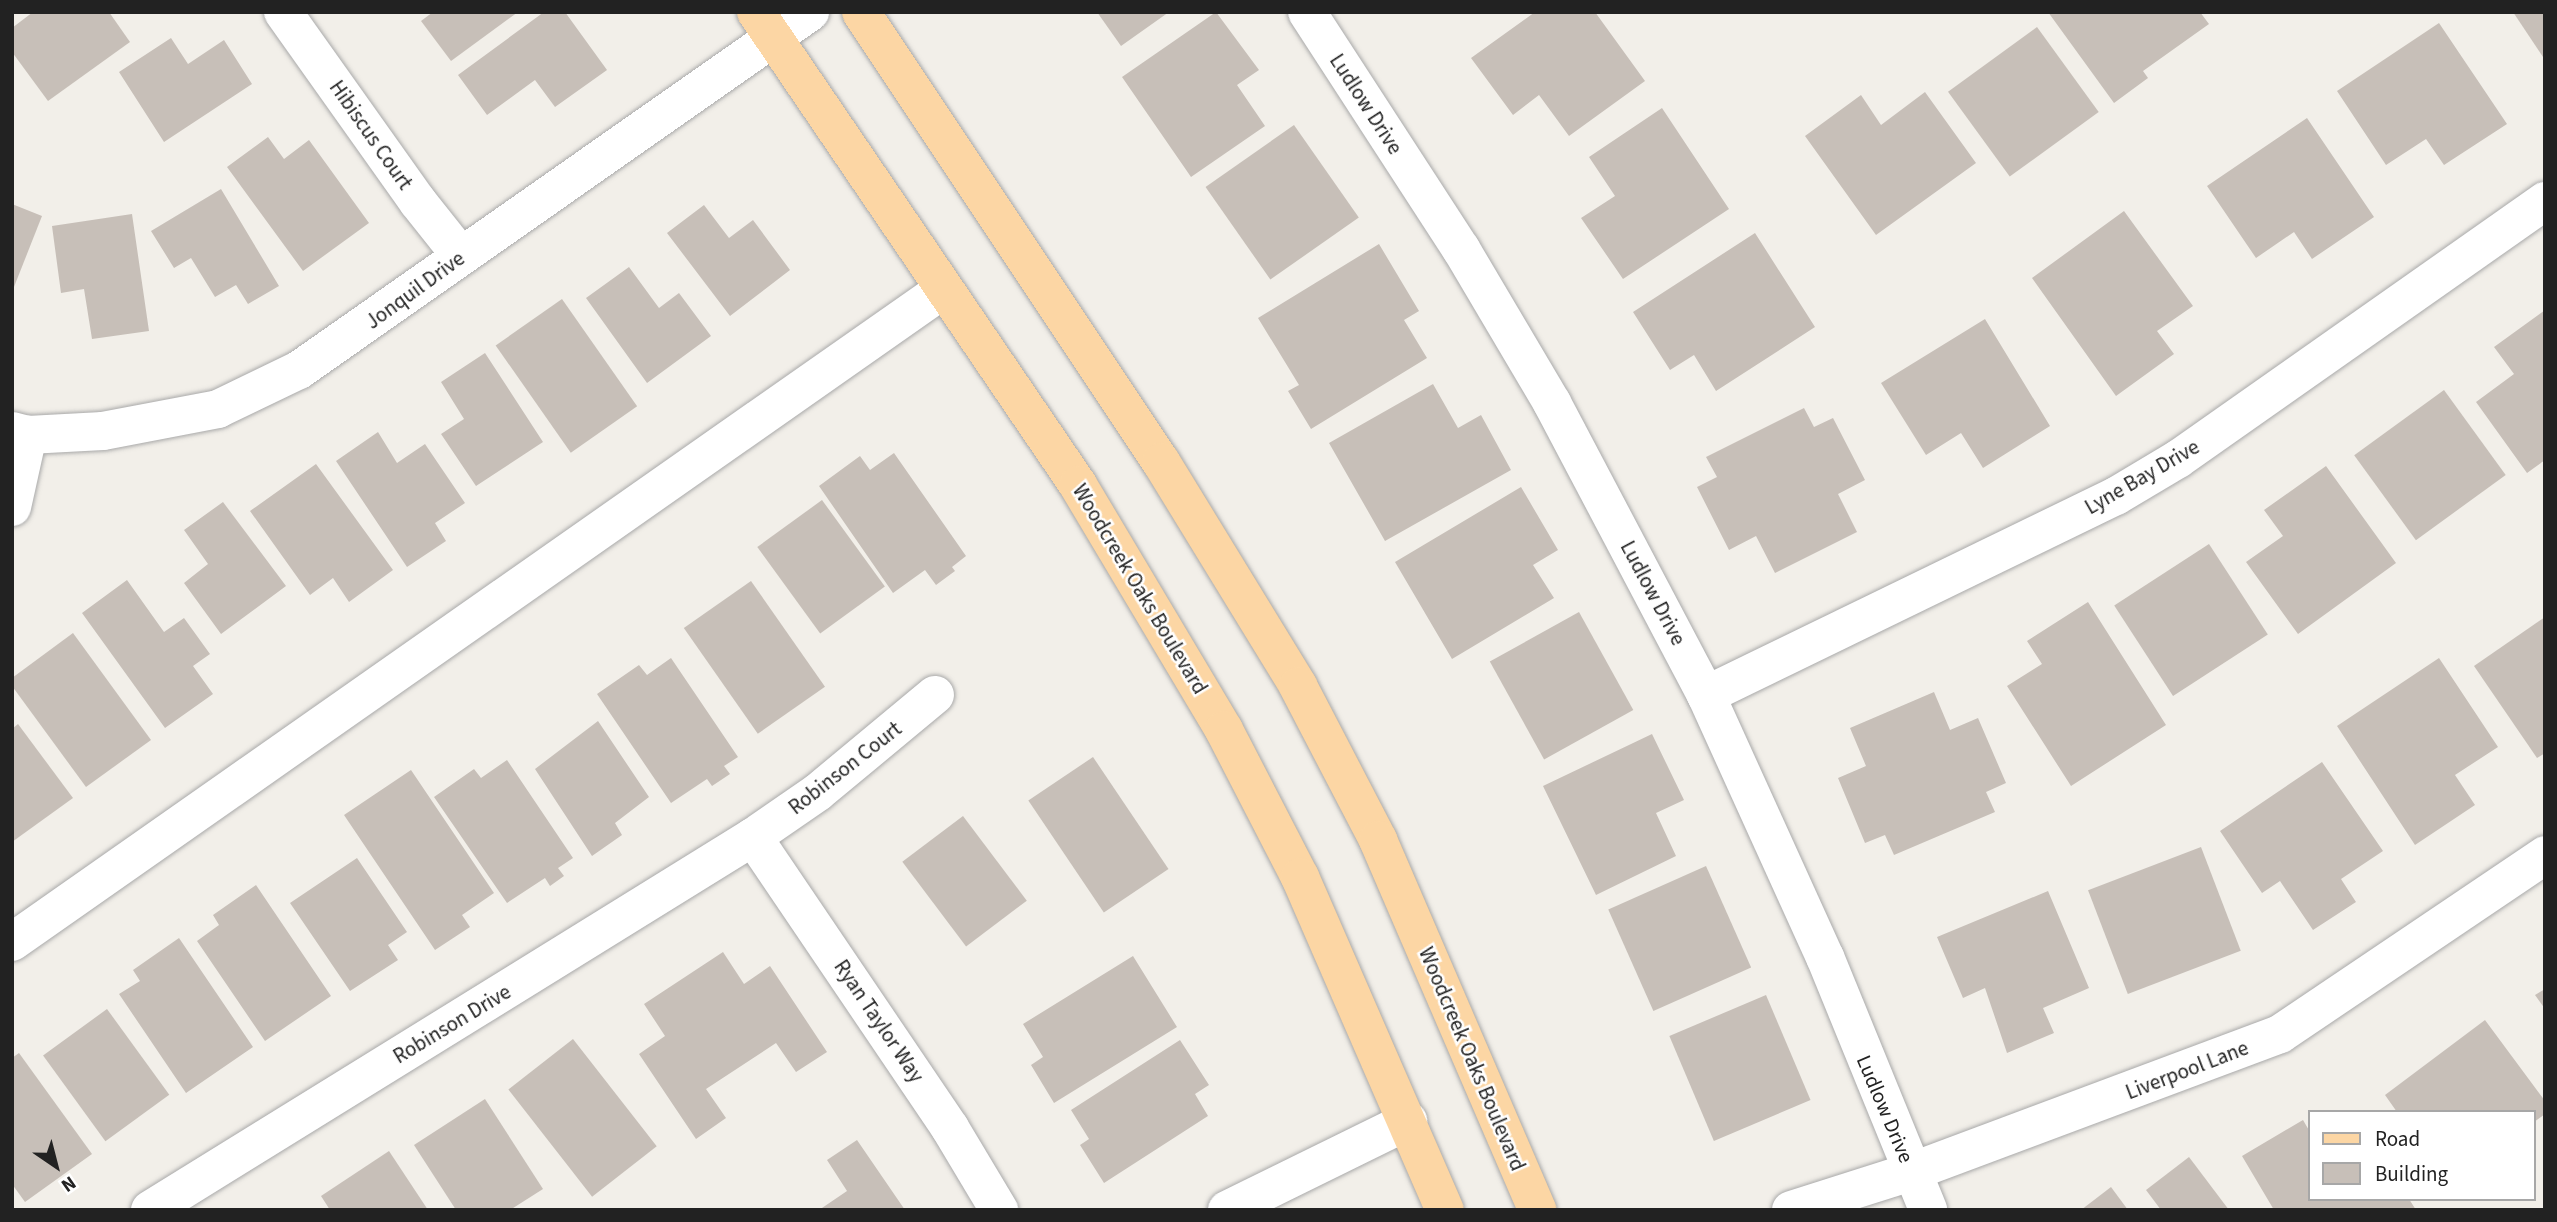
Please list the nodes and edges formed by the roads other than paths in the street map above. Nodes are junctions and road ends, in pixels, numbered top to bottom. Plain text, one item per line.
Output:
1 (284, 12) edge
2 (810, 12) edge
3 (861, 12) edge
4 (1307, 12) edge
5 (765, 25) edge
6 (2545, 201) edge
7 (461, 256) junction
8 (944, 289) junction
9 (20, 433) edge
10 (12, 507) edge
11 (935, 695) dead end
12 (1706, 695) junction
13 (753, 837) junction
14 (2545, 855) edge
15 (12, 942) edge
16 (1408, 1121) junction
17 (1911, 1172) junction
18 (150, 1210) edge
19 (999, 1210) edge
20 (1227, 1210) edge
21 (1446, 1210) edge
22 (1537, 1210) edge
23 (1791, 1210) edge
24 (1928, 1210) edge

1 - 7 street, Hibiscus Court
2 - 5 street, Jonquil Drive
3 - 22 main road, Woodcreek Oaks Boulevard
4 - 12 street, Ludlow Drive
5 - 7 street, Jonquil Drive
5 - 8 main road, Woodcreek Oaks Boulevard
6 - 12 street, Lyne Bay Drive
7 - 9 street, Jonquil Drive
8 - 15 street
8 - 16 main road, Woodcreek Oaks Boulevard
9 - 10 street
11 - 13 street, Robinson Court
12 - 17 street, Ludlow Drive
13 - 18 street, Robinson Drive
13 - 19 street, Ryan Taylor Way
14 - 17 street, Liverpool Lane
16 - 20 street
16 - 21 main road, Woodcreek Oaks Boulevard
17 - 23 street, Liverpool Lane
17 - 24 street, Ludlow Drive

